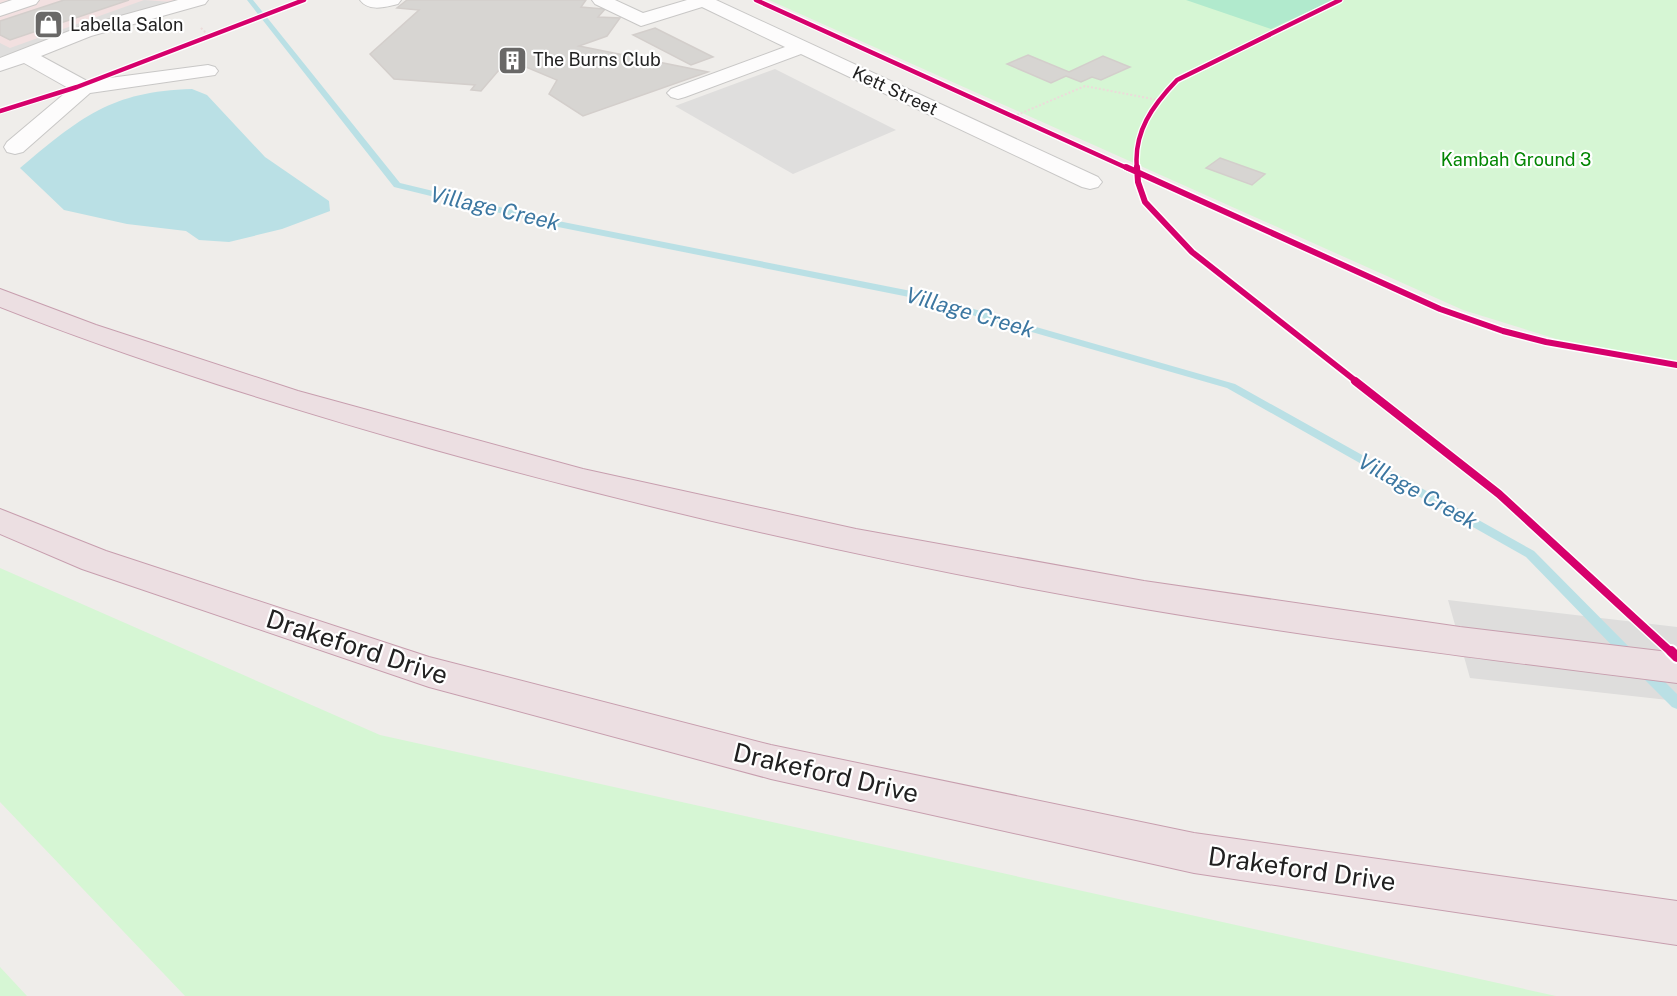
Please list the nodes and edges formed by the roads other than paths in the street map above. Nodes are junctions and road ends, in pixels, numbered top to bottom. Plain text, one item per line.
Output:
1 (30, 0) edge
2 (200, 0) edge
3 (369, 0) edge
4 (392, 0) edge
5 (601, 0) edge
6 (702, 1) edge
7 (0, 10) edge
8 (803, 47) junction
9 (22, 56) junction
10 (0, 65) edge
11 (208, 70) dead end
12 (84, 88) junction
13 (678, 93) dead end
14 (15, 147) dead end
15 (1090, 182) dead end
16 (0, 297) edge
17 (0, 521) edge
18 (1677, 668) edge
19 (1677, 923) edge

1 - 7 street
2 - 9 street
3 - 4 street
5 - 6 street
6 - 8 street, Kett Street
8 - 13 street
8 - 15 street, Kett Street
9 - 10 street
9 - 12 street
11 - 12 street
12 - 14 street
16 - 18 highway
17 - 19 highway, Drakeford Drive

